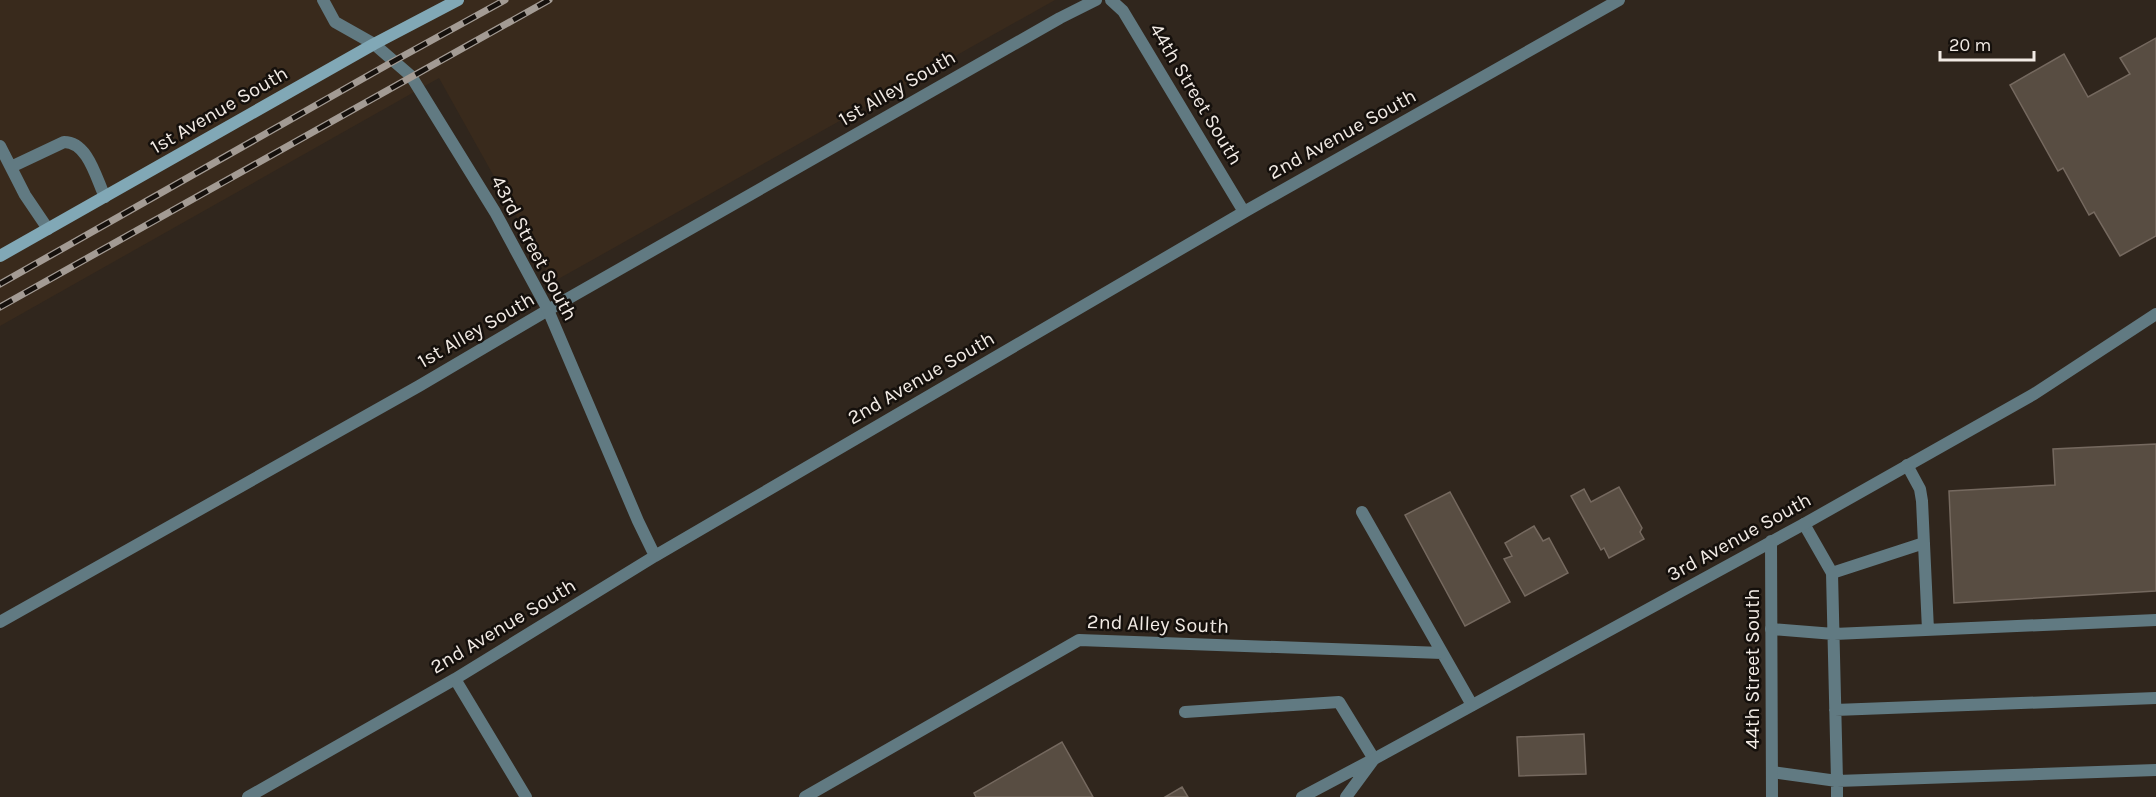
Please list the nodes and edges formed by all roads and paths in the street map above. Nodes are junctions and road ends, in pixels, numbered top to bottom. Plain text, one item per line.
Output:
1 (323, 0) edge
2 (458, 0) edge
3 (1096, 0) edge
4 (1111, 0) edge
5 (1619, 0) edge
6 (374, 44) junction
7 (0, 146) edge
8 (11, 167) junction
9 (105, 196) junction
10 (1244, 212) junction
11 (48, 229) junction
12 (0, 256) edge
13 (548, 310) junction
14 (2156, 314) edge
15 (1907, 465) junction
16 (1362, 512) dead end
17 (1804, 524) junction
18 (1771, 542) junction
19 (1924, 543) junction
20 (655, 556) junction
21 (1832, 573) junction
22 (2156, 620) edge
23 (0, 622) edge
24 (1771, 629) junction
25 (1928, 630) junction
26 (1834, 634) junction
27 (1442, 653) junction
28 (455, 679) junction
29 (2156, 698) edge
30 (1473, 705) junction
31 (1835, 710) junction
32 (1185, 712) dead end
33 (1374, 759) junction
34 (2156, 770) edge
35 (1772, 772) junction
36 (1837, 781) junction
37 (248, 797) edge
38 (526, 797) edge
39 (806, 797) edge
40 (1302, 797) edge
41 (1346, 797) edge
42 (1772, 797) edge
43 (1837, 797) edge

1 - 6 street, 43rd Street South
2 - 6 street, 1st Avenue South
3 - 13 street, 1st Alley South
4 - 10 street, 44th Street South
5 - 10 street, 2nd Avenue South
6 - 9 street, 1st Avenue South
6 - 13 street, 43rd Street South
7 - 8 street
8 - 9 street
8 - 11 street
9 - 11 street, 1st Avenue South
10 - 20 street, 2nd Avenue South
11 - 12 street, 1st Avenue South
13 - 20 street, 43rd Street South
13 - 23 street, 1st Alley South
14 - 15 street, 3rd Avenue South
15 - 17 street, 3rd Avenue South
15 - 19 street
16 - 27 street
17 - 18 street, 3rd Avenue South
17 - 21 street
18 - 24 street, 44th Street South
18 - 30 street, 3rd Avenue South
19 - 21 street
19 - 25 street
20 - 28 street, 2nd Avenue South
21 - 26 street
22 - 25 street
24 - 26 street
24 - 35 street, 44th Street South
25 - 26 street
26 - 31 street
27 - 30 street
27 - 39 street, 2nd Alley South
28 - 37 street, 2nd Avenue South
28 - 38 street
29 - 31 street
30 - 33 street, 3rd Avenue South
31 - 36 street
32 - 33 street
33 - 40 street
33 - 41 street, 3rd Avenue South
34 - 36 street
35 - 36 street
35 - 42 street, 44th Street South
36 - 43 street

